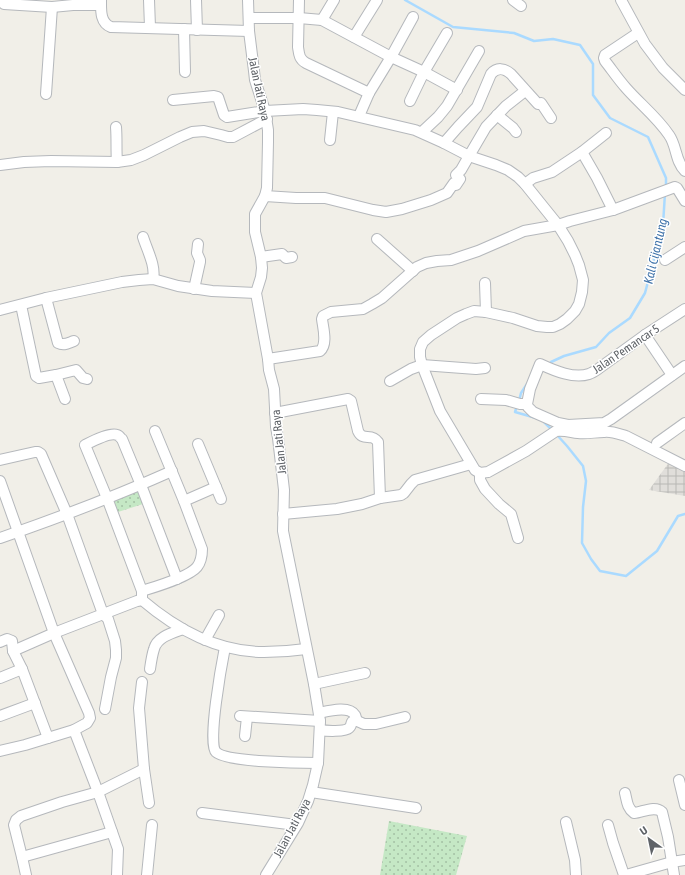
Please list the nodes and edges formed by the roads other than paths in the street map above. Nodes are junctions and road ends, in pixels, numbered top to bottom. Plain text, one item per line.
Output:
1 (0, 0) edge
2 (149, 0) edge
3 (196, 0) edge
4 (248, 0) edge
5 (299, 0) edge
6 (334, 0) edge
7 (376, 0) edge
8 (512, 0) edge
9 (621, 0) edge
10 (101, 2) edge
11 (52, 6) junction
12 (521, 6) dead end
13 (414, 17) dead end
14 (249, 18) junction
15 (299, 18) junction
16 (322, 20) junction
17 (150, 28) junction
18 (184, 29) junction
19 (197, 30) junction
20 (249, 32) junction
21 (447, 33) dead end
22 (638, 33) junction
23 (354, 37) junction
24 (479, 51) dead end
25 (391, 57) junction
26 (185, 72) dead end
27 (424, 72) junction
28 (457, 90) junction
29 (685, 90) edge
30 (525, 91) junction
31 (369, 93) junction
32 (46, 94) dead end
33 (173, 100) dead end
34 (410, 101) dead end
35 (333, 112) junction
36 (266, 115) junction
37 (497, 115) junction
38 (359, 116) junction
39 (551, 118) dead end
40 (116, 127) dead end
41 (422, 132) junction
42 (516, 132) dead end
43 (606, 133) dead end
44 (330, 140) dead end
45 (444, 143) junction
46 (582, 152) junction
47 (469, 156) junction
48 (117, 162) junction
49 (0, 165) edge
50 (685, 171) edge
51 (525, 184) junction
52 (265, 196) junction
53 (685, 201) edge
54 (613, 210) junction
55 (558, 225) junction
56 (143, 237) dead end
57 (377, 239) dead end
58 (198, 244) dead end
59 (685, 248) edge
60 (261, 257) junction
61 (292, 257) dead end
62 (665, 260) dead end
63 (413, 271) junction
64 (153, 279) junction
65 (485, 283) dead end
66 (194, 289) junction
67 (256, 293) junction
68 (46, 298) junction
69 (21, 305) junction
70 (685, 309) edge
71 (0, 310) edge
72 (486, 312) junction
73 (645, 335) junction
74 (74, 341) dead end
75 (268, 359) junction
76 (422, 365) junction
77 (685, 366) edge
78 (485, 368) dead end
79 (56, 375) junction
80 (672, 375) junction
81 (88, 379) dead end
82 (390, 381) dead end
83 (65, 399) dead end
84 (481, 399) dead end
85 (524, 404) junction
86 (275, 413) junction
87 (685, 423) edge
88 (604, 427) junction
89 (156, 431) dead end
90 (657, 443) dead end
91 (198, 444) dead end
92 (0, 460) edge
93 (471, 464) junction
94 (685, 466) edge
95 (172, 471) junction
96 (480, 473) junction
97 (0, 481) edge
98 (141, 485) junction
99 (216, 487) junction
100 (107, 498) junction
101 (380, 498) junction
102 (221, 499) dead end
103 (184, 501) junction
104 (67, 514) junction
105 (283, 514) junction
106 (18, 532) junction
107 (0, 538) edge
108 (518, 538) dead end
109 (177, 579) junction
110 (142, 595) junction
111 (103, 614) junction
112 (219, 615) dead end
113 (183, 629) junction
114 (54, 633) junction
115 (205, 640) junction
116 (0, 642) edge
117 (225, 647) junction
118 (306, 649) junction
119 (13, 651) junction
120 (22, 669) junction
121 (150, 669) dead end
122 (365, 673) dead end
123 (0, 678) edge
124 (142, 682) dead end
125 (314, 684) junction
126 (35, 703) junction
127 (105, 709) dead end
128 (0, 716) edge
129 (405, 717) dead end
130 (319, 721) junction
131 (357, 721) junction
132 (74, 730) junction
133 (246, 736) dead end
134 (48, 738) junction
135 (0, 751) edge
136 (318, 763) junction
137 (144, 769) junction
138 (679, 780) dead end
139 (98, 792) junction
140 (311, 792) junction
141 (625, 793) dead end
142 (149, 803) dead end
143 (685, 805) edge
144 (416, 808) dead end
145 (202, 813) dead end
146 (566, 822) dead end
147 (152, 825) dead end
148 (296, 825) junction
149 (608, 825) dead end
150 (112, 832) junction
151 (22, 857) junction
152 (685, 860) edge
153 (672, 862) junction
154 (26, 875) edge
155 (116, 875) edge
156 (147, 875) edge
157 (266, 875) edge
158 (576, 875) edge
159 (625, 875) edge
160 (674, 875) edge

1 - 11 street
2 - 17 street
3 - 19 street
4 - 14 street, Jalan Jati Raya
5 - 15 street
6 - 16 street
7 - 23 street
8 - 12 street
9 - 22 street
10 - 11 street
10 - 17 street
11 - 32 street
13 - 25 street
14 - 15 street
14 - 20 street, Jalan Jati Raya
15 - 16 street
15 - 31 street
16 - 23 street
17 - 18 street
18 - 19 street
18 - 26 street
19 - 20 street
20 - 36 street, Jalan Jati Raya
21 - 27 street
22 - 29 street
22 - 50 street
23 - 25 street
24 - 28 street
25 - 27 street
25 - 31 street
27 - 28 street
27 - 34 street
28 - 41 street
30 - 37 street
30 - 39 street
30 - 45 street
31 - 38 street
33 - 36 street
35 - 36 street
35 - 38 street
35 - 44 street
36 - 48 street
36 - 52 street, Jalan Jati Raya
37 - 42 street
37 - 47 street
38 - 41 street
40 - 48 street
41 - 45 street
43 - 46 street
45 - 47 street
46 - 51 street
46 - 54 street
47 - 51 street
47 - 52 street
48 - 49 street
51 - 55 street
52 - 60 street, Jalan Jati Raya
53 - 54 street
54 - 55 street
55 - 63 street
55 - 72 street
56 - 64 street
57 - 63 street
58 - 66 street
59 - 62 street
60 - 61 street
60 - 67 street, Jalan Jati Raya
63 - 75 street
64 - 66 street
64 - 68 street
65 - 72 street
66 - 67 street
67 - 75 street, Jalan Jati Raya
68 - 69 street
68 - 74 street
69 - 71 street
69 - 79 street
70 - 73 street, Jalan Pemancar 5
72 - 76 street
73 - 80 street
73 - 85 street, Jalan Pemancar 5
75 - 86 street, Jalan Jati Raya
76 - 78 street
76 - 82 street
76 - 93 street
77 - 80 street
79 - 81 street
79 - 83 street
80 - 88 street
84 - 85 street
85 - 88 street
86 - 101 street
86 - 105 street, Jalan Jati Raya
87 - 90 street
88 - 94 street
88 - 96 street
89 - 95 street
91 - 99 street
92 - 104 street
93 - 96 street
93 - 101 street
95 - 98 street
95 - 103 street
96 - 108 street
97 - 106 street
98 - 100 street
98 - 100 street
98 - 109 street
99 - 102 street
99 - 103 street
100 - 104 street
100 - 110 street
101 - 105 street
103 - 109 street
104 - 106 street
104 - 111 street
105 - 118 street, Jalan Jati Raya
106 - 107 street
106 - 114 street
109 - 110 street
110 - 111 street
110 - 113 street
111 - 114 street
111 - 127 street
112 - 115 street
113 - 115 street
113 - 121 street
114 - 119 street
114 - 132 street
115 - 117 street
116 - 119 street
117 - 118 street
117 - 136 street
118 - 125 street, Jalan Jati Raya
119 - 120 street
120 - 123 street
120 - 126 street
122 - 125 street
124 - 137 street
125 - 130 street, Jalan Jati Raya
126 - 128 street
126 - 134 street
129 - 131 street
130 - 131 street
130 - 131 street
130 - 133 street
130 - 136 street, Jalan Jati Raya
132 - 134 street
132 - 139 street
134 - 135 street
136 - 140 street, Jalan Jati Raya
137 - 139 street
137 - 142 street
138 - 143 street
139 - 150 street
139 - 151 street
140 - 144 street
140 - 148 street, Jalan Jati Raya
141 - 153 street
145 - 148 street
146 - 158 street
147 - 156 street
148 - 157 street, Jalan Jati Raya
149 - 159 street
150 - 151 street
150 - 155 street
151 - 154 street
152 - 153 street
153 - 159 street
153 - 160 street

